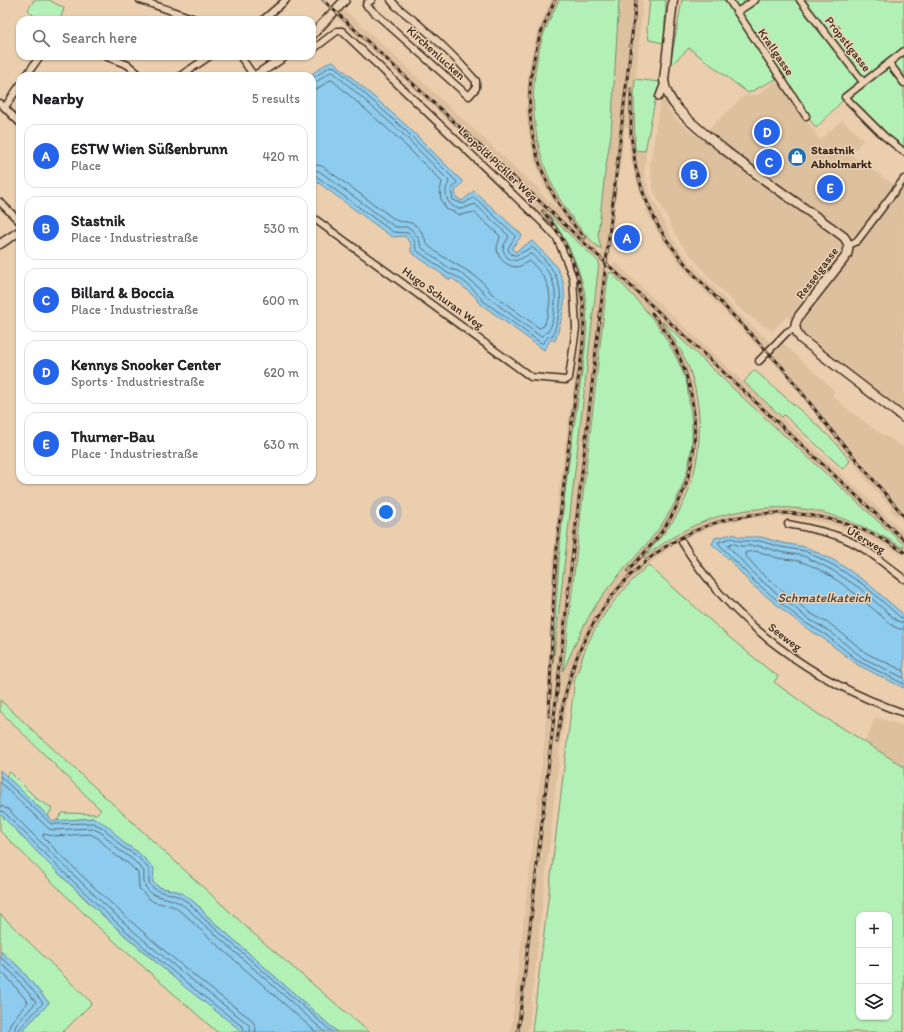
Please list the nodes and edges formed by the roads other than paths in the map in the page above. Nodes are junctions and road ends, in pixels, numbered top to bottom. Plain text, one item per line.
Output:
1 (140, 0) edge
2 (286, 0) edge
3 (345, 0) edge
4 (372, 0) edge
5 (391, 0) edge
6 (673, 0) edge
7 (729, 0) edge
8 (755, 0) edge
9 (800, 0) edge
10 (737, 12) junction
11 (186, 16) edge
12 (268, 16) edge
13 (316, 31) edge
14 (316, 47) edge
15 (904, 51) edge
16 (37, 60) edge
17 (115, 60) edge
18 (204, 60) edge
19 (243, 60) edge
20 (279, 60) edge
21 (889, 63) junction
22 (29, 72) edge
23 (136, 72) edge
24 (186, 72) edge
25 (251, 72) edge
26 (260, 72) edge
27 (863, 82) junction
28 (904, 83) edge
29 (664, 84) junction
30 (16, 89) edge
31 (659, 97) dead end
32 (2, 105) edge
33 (806, 116) dead end
34 (16, 119) edge
35 (904, 152) edge
36 (904, 179) edge
37 (0, 202) edge
38 (16, 218) edge
39 (316, 221) edge
40 (16, 234) edge
41 (0, 244) edge
42 (848, 245) junction
43 (795, 328) junction
44 (759, 361) dead end
45 (566, 380) joint
46 (904, 418) edge
47 (788, 524) dead end
48 (682, 542) dead end
49 (904, 579) edge
50 (904, 713) edge

1 - 11 street
2 - 12 street
3 - 13 street
4 - 5 street, Kirchenlucken
6 - 29 street
7 - 10 street, Krallgasse
8 - 10 street
9 - 27 street, Pröpstlgasse
10 - 33 street, Krallgasse
14 - 45 street, Leopold Pichler Weg
15 - 21 street
16 - 22 street
17 - 23 street
18 - 24 street
19 - 25 street
20 - 26 street
21 - 27 street
21 - 28 street
27 - 35 street
29 - 31 street
29 - 42 street
30 - 32 street
32 - 34 street
36 - 42 street, Resselgasse
37 - 38 street
39 - 45 street, Hugo Schuran Weg
40 - 41 street
42 - 43 street, Resselgasse
43 - 44 street
43 - 46 street
47 - 49 street, Uferweg
48 - 50 street, Seeweg

